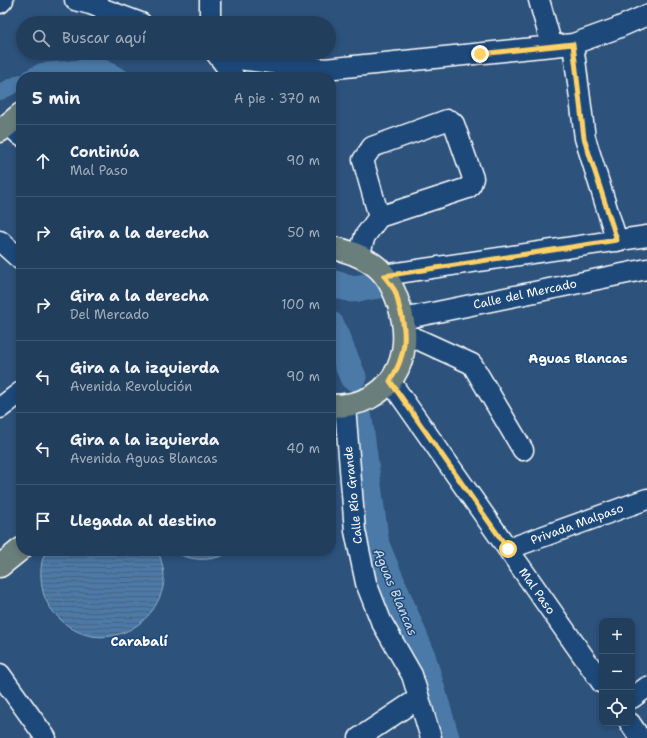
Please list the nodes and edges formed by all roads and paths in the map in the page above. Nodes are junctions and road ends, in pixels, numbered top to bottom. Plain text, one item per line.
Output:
1 (3, 0) edge
2 (75, 0) edge
3 (210, 0) edge
4 (539, 0) edge
5 (0, 3) edge
6 (647, 15) edge
7 (122, 16) edge
8 (210, 16) edge
9 (573, 44) junction
10 (552, 46) junction
11 (222, 60) edge
12 (256, 60) edge
13 (230, 72) edge
14 (378, 217) junction
15 (647, 236) edge
16 (617, 240) junction
17 (0, 241) edge
18 (336, 249) edge
19 (16, 255) edge
20 (359, 255) junction
21 (647, 269) edge
22 (384, 276) junction
23 (404, 328) junction
24 (390, 381) junction
25 (16, 396) edge
26 (338, 406) edge
27 (0, 408) edge
28 (523, 450) dead end
29 (647, 499) edge
30 (508, 549) junction
31 (16, 553) edge
32 (0, 566) edge
33 (1, 677) edge
34 (599, 679) edge
35 (647, 688) edge
36 (635, 696) edge
37 (419, 698) junction
38 (632, 726) edge
39 (46, 738) edge
40 (359, 738) edge
41 (431, 738) edge
42 (640, 738) edge

1 - 5 street
2 - 7 street
3 - 8 street
4 - 10 street
6 - 9 street
9 - 10 street
9 - 16 street
10 - 12 street
11 - 13 street
14 - 14 street
14 - 20 street
15 - 16 street
16 - 22 street
17 - 19 street
18 - 20 main road
20 - 22 main road
21 - 23 street, Calle del Mercado
22 - 23 main road
23 - 24 main road
23 - 28 street
24 - 26 main road
24 - 30 street, Mal Paso
25 - 27 street
26 - 37 street, Calle Río Grande
29 - 30 street, Privada Malpaso
30 - 34 street, Mal Paso
31 - 32 main road
33 - 39 street
35 - 36 street
37 - 40 street
37 - 41 street, Calle Río Grande
38 - 42 street

